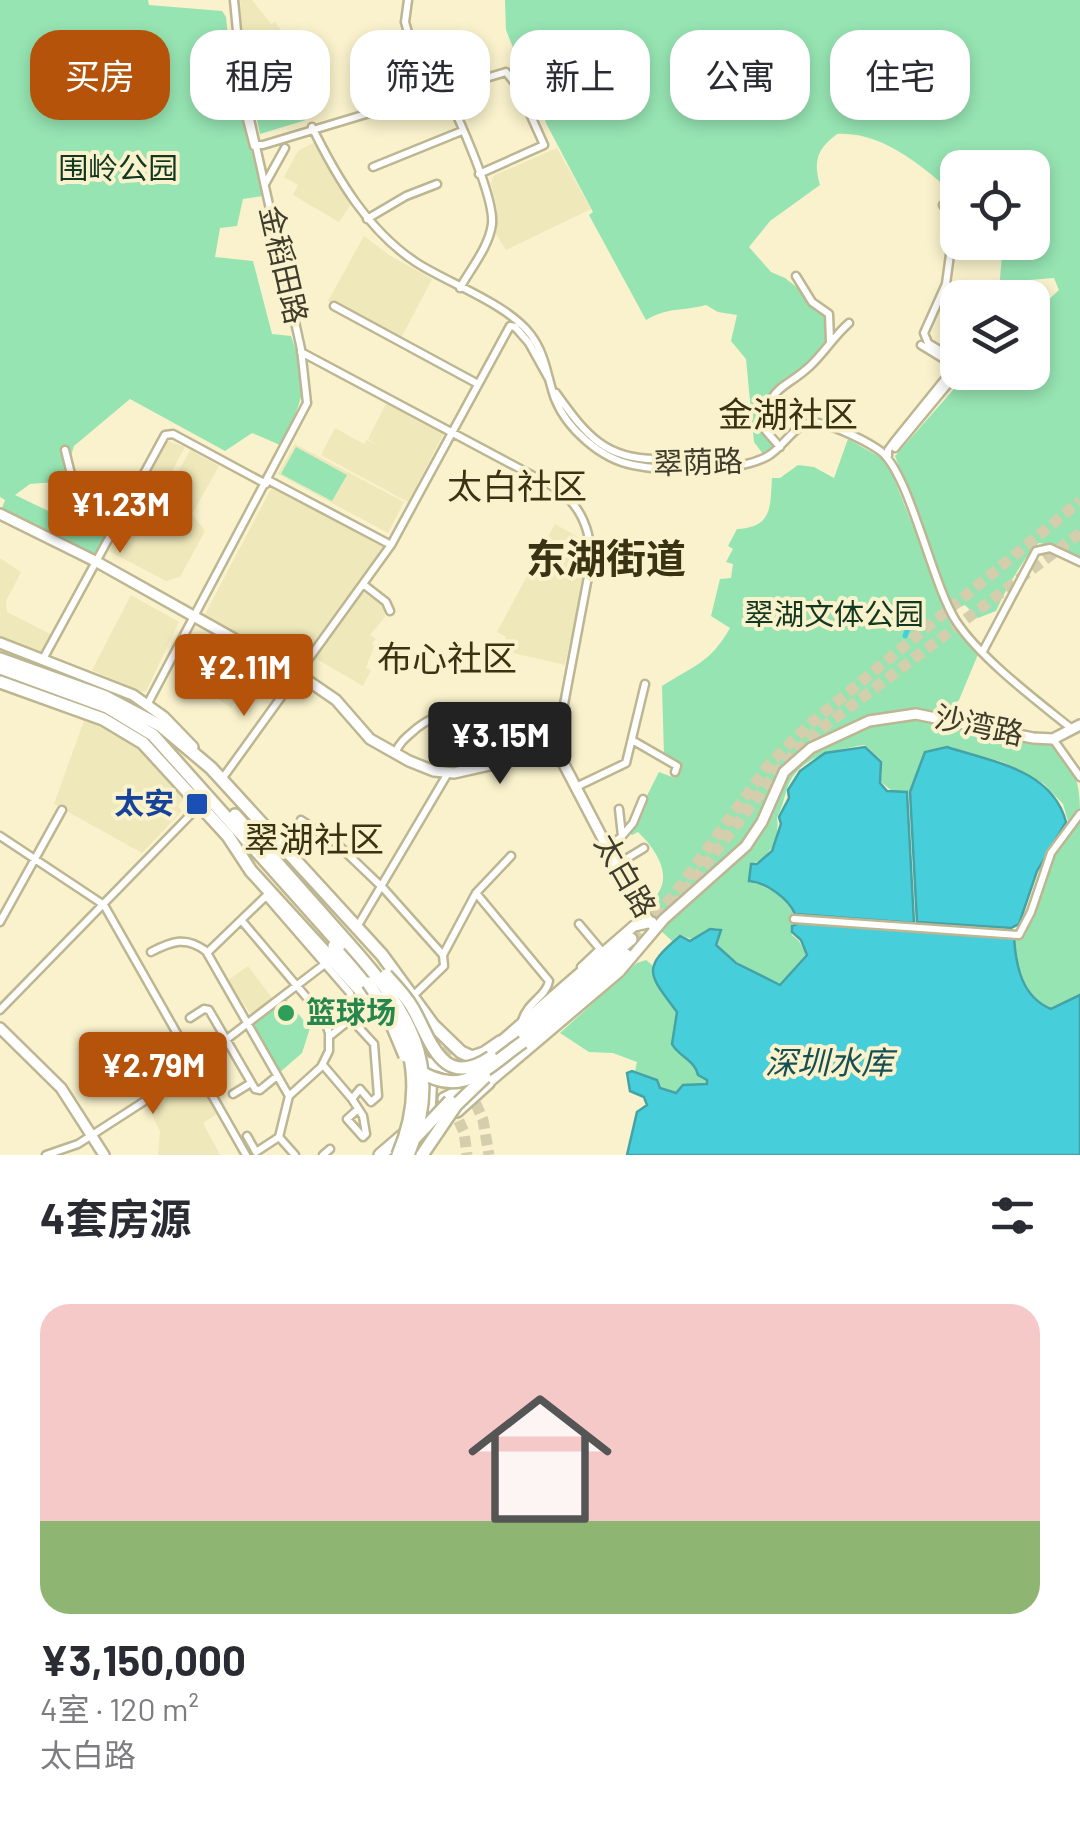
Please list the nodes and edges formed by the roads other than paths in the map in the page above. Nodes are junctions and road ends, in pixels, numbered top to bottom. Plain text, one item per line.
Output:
1 (232, 0) edge
2 (408, 0) edge
3 (407, 30) tunnel mouth
4 (490, 75) edge
5 (350, 117) edge
6 (458, 120) edge
7 (312, 128) junction
8 (462, 131) junction
9 (256, 144) junction
10 (285, 148) dead end
11 (373, 167) dead end
12 (480, 174) junction
13 (437, 184) dead end
14 (263, 188) junction
15 (367, 219) junction
16 (796, 276) dead end
17 (460, 288) junction
18 (940, 297) edge
19 (334, 306) dead end
20 (849, 323) dead end
21 (830, 342) junction
22 (921, 345) dead end
23 (940, 350) edge
24 (302, 352) junction
25 (478, 384) junction
26 (551, 384) junction
27 (943, 390) edge
28 (451, 433) junction
29 (780, 447) junction
30 (65, 450) dead end
31 (888, 457) junction
32 (662, 459) dead end
33 (267, 482) junction
34 (126, 505) junction
35 (0, 516) edge
36 (391, 545) junction
37 (1080, 562) edge
38 (96, 564) junction
39 (363, 584) junction
40 (390, 611) dead end
41 (193, 620) junction
42 (0, 643) edge
43 (982, 651) junction
44 (0, 659) edge
45 (43, 659) junction
46 (0, 668) edge
47 (297, 677) junction
48 (0, 682) edge
49 (645, 684) dead end
50 (74, 695) junction
51 (122, 704) junction
52 (147, 705) junction
53 (1076, 728) edge
54 (1054, 739) junction
55 (632, 740) junction
56 (555, 753) junction
57 (394, 754) junction
58 (494, 766) junction
59 (211, 768) junction
60 (675, 772) dead end
61 (447, 775) junction
62 (1080, 777) edge
63 (222, 780) junction
64 (575, 787) junction
65 (643, 799) dead end
66 (200, 805) junction
67 (619, 809) dead end
68 (62, 810) dead end
69 (1080, 814) edge
70 (302, 820) dead end
71 (230, 830) junction
72 (0, 836) edge
73 (622, 836) junction
74 (644, 848) dead end
75 (606, 850) junction
76 (511, 856) dead end
77 (35, 858) junction
78 (615, 866) junction
79 (628, 884) junction
80 (382, 886) junction
81 (476, 893) junction
82 (104, 904) junction
83 (794, 919) dead end
84 (242, 921) junction
85 (0, 922) edge
86 (579, 924) dead end
87 (356, 928) junction
88 (643, 932) junction
89 (348, 945) junction
90 (369, 949) dead end
91 (151, 952) dead end
92 (207, 953) junction
93 (443, 955) junction
94 (328, 962) junction
95 (582, 983) junction
96 (299, 986) junction
97 (361, 986) dead end
98 (412, 996) junction
99 (544, 1002) joint
100 (0, 1010) edge
101 (424, 1014) junction
102 (190, 1018) dead end
103 (351, 1019) junction
104 (248, 1025) junction
105 (535, 1027) junction
106 (0, 1030) edge
107 (330, 1037) junction
108 (408, 1040) junction
109 (227, 1041) junction
110 (523, 1042) junction
111 (500, 1047) junction
112 (424, 1061) junction
113 (323, 1065) junction
114 (196, 1066) junction
115 (277, 1076) junction
116 (466, 1076) junction
117 (251, 1083) junction
118 (488, 1083) junction
119 (234, 1094) dead end
120 (289, 1096) junction
121 (352, 1099) junction
122 (444, 1099) junction
123 (357, 1110) dead end
124 (429, 1113) junction
125 (448, 1118) junction
126 (91, 1136) junction
127 (247, 1136) dead end
128 (280, 1137) junction
129 (400, 1154) edge
130 (46, 1155) edge
131 (101, 1155) edge
132 (246, 1155) edge
133 (295, 1155) edge
134 (380, 1155) edge
135 (422, 1155) edge

1 - 9 street, 金稻田路
2 - 3 street
4 - 12 street
5 - 7 street
6 - 8 street
7 - 9 street
7 - 15 street, 翠荫路
8 - 11 street
8 - 12 street
9 - 14 street, 金稻田路
10 - 14 street
12 - 17 street
13 - 15 street
14 - 24 street, 金稻田路
15 - 17 street, 翠荫路
16 - 21 street
17 - 26 street, 翠荫路
18 - 23 street
19 - 25 street
20 - 21 street
21 - 29 street
22 - 31 street
24 - 28 street
24 - 33 street, 金稻田路
25 - 26 street
25 - 28 street
26 - 29 street, 翠荫路
26 - 32 street
27 - 31 street
28 - 36 street
28 - 56 street
29 - 31 street, 翠荫路
30 - 34 street
31 - 43 street
33 - 34 street
33 - 36 street
33 - 41 street, 金稻田路
34 - 38 street
35 - 38 main road
36 - 39 street
37 - 43 street
38 - 41 main road
38 - 45 street
39 - 40 street
39 - 47 street
41 - 47 main road
41 - 52 street, 金稻田路
42 - 45 main road
43 - 53 street
44 - 51 highway
45 - 52 main road
46 - 50 highway
47 - 57 main road
47 - 61 main road
47 - 63 street
48 - 66 highway
49 - 55 street
50 - 71 highway
50 - 89 highway
51 - 59 highway
51 - 89 highway
52 - 59 main road
53 - 54 main road, 沙湾路
54 - 62 street
54 - 88 main road, 沙湾路
55 - 60 street
55 - 64 street
56 - 58 main road
56 - 64 main road, 太白路
56 - 75 main road, 太白路
57 - 58 street
57 - 61 main road
58 - 61 main road
59 - 63 highway
59 - 90 highway
61 - 80 street
63 - 87 highway
64 - 75 main road, 太白路
65 - 73 street
66 - 82 street
66 - 94 highway
67 - 73 street
68 - 77 street
69 - 83 street
70 - 80 street
71 - 97 highway
71 - 110 highway, bridge
72 - 77 street
73 - 75 street
74 - 78 street
75 - 78 main road, 太白路
76 - 81 street
77 - 82 street
77 - 85 street
78 - 79 main road, 太白路
79 - 88 main road, 太白路
79 - 88 main road, 太白路
80 - 87 street
80 - 93 street
81 - 93 street
81 - 105 street
82 - 100 street
82 - 114 street
84 - 92 street
84 - 94 street
84 - 96 street
86 - 95 street
87 - 98 highway
88 - 95 highway
88 - 95 main road, 沙湾路
88 - 105 main road, 沙湾路
89 - 111 highway, bridge
89 - 129 highway, bridge
91 - 92 street
92 - 104 street
93 - 98 street
94 - 96 street
94 - 103 street
94 - 108 highway
95 - 99 highway
95 - 105 highway
96 - 104 street
96 - 107 street
98 - 101 highway
99 - 105 main road, 沙湾路
101 - 108 highway
101 - 111 highway
102 - 109 street
103 - 107 street
103 - 121 street
104 - 109 street
104 - 115 street
105 - 110 highway
105 - 111 highway
105 - 118 main road, 沙湾路
106 - 126 main road
107 - 113 street
108 - 112 highway
109 - 114 street
109 - 117 street
110 - 135 highway, bridge
111 - 116 main road
111 - 129 highway, bridge
112 - 116 main road
112 - 124 highway
113 - 120 street
113 - 121 street
114 - 126 street
114 - 132 street
115 - 117 street
115 - 120 street
116 - 118 main road
116 - 122 main road
117 - 119 street
118 - 125 highway
120 - 128 street
121 - 123 street
122 - 124 main road
122 - 125 highway
124 - 134 highway
125 - 129 highway
126 - 130 street
126 - 131 main road
127 - 128 street
128 - 133 street

